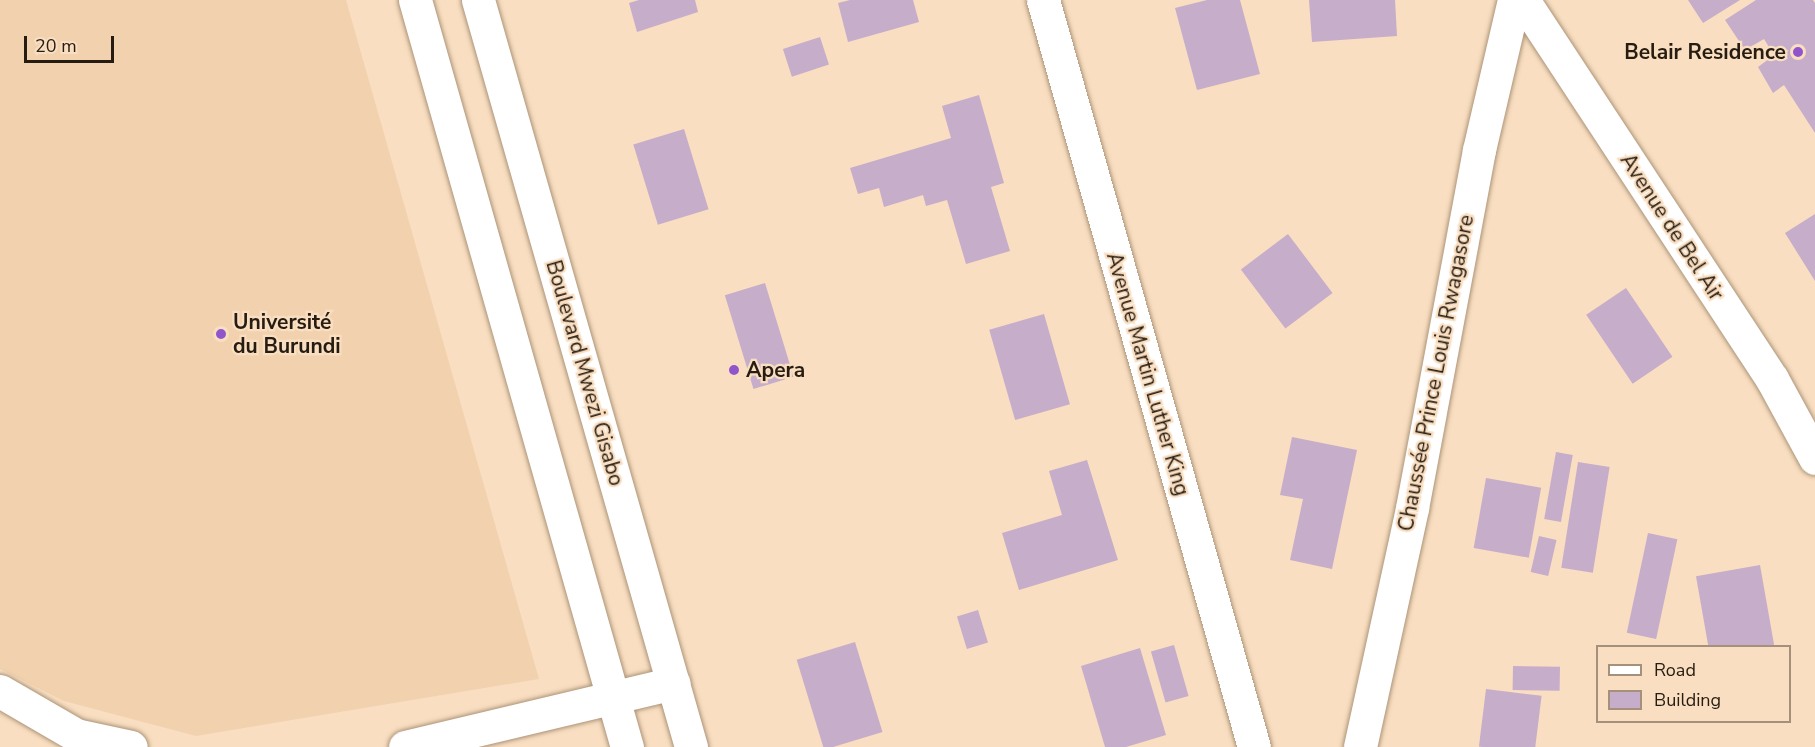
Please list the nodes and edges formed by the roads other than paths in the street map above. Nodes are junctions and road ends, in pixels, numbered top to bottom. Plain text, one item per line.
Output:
1 (415, 0) edge
2 (478, 0) edge
3 (1043, 0) edge
4 (1514, 0) edge
5 (1523, 0) edge
6 (1815, 458) edge
7 (673, 683) junction
8 (0, 691) edge
9 (613, 699) junction
10 (78, 741) edge
11 (131, 747) edge
12 (405, 747) edge
13 (627, 747) edge
14 (691, 747) edge
15 (1254, 747) edge
16 (1360, 747) edge

1 - 9 street
2 - 7 street, Boulevard Mwezi Gisabo
3 - 15 street, Avenue Martin Luther King
4 - 16 street, Chaussée Prince Louis Rwagasore
5 - 6 street, Avenue de Bel Air
7 - 9 street
7 - 14 street, Boulevard Mwezi Gisabo
8 - 10 street
9 - 12 street
9 - 13 street
10 - 11 street

